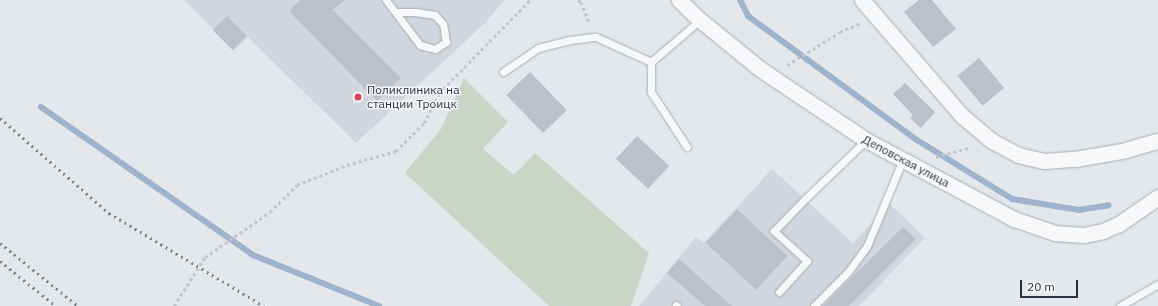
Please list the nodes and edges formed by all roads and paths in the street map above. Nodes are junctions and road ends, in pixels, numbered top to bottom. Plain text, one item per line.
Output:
1 (386, 0) edge
2 (530, 0) edge
3 (578, 0) edge
4 (679, 0) edge
5 (862, 0) edge
6 (396, 12) junction
7 (700, 20) junction
8 (885, 26) junction
9 (596, 37) junction
10 (651, 62) junction
11 (760, 69) junction
12 (503, 72) dead end
13 (866, 140) junction
14 (992, 141) junction
15 (1158, 141) edge
16 (688, 148) dead end
17 (908, 161) junction
18 (1158, 197) edge
19 (1158, 284) edge
20 (779, 292) dead end
21 (174, 306) edge
22 (814, 306) edge
23 (1120, 306) edge

1 - 6 lane
2 - 21 path
3 - 9 path
4 - 7 street, Деповская улица
5 - 8 street
6 - 6 lane
7 - 10 lane
7 - 11 street, Деповская улица
8 - 11 path
8 - 14 street
9 - 10 lane
9 - 12 lane
10 - 16 lane
11 - 13 street, Деповская улица
13 - 17 street, Деповская улица
13 - 20 lane
14 - 15 street
14 - 17 path
17 - 18 street, Деповская улица
17 - 22 lane
19 - 23 lane

